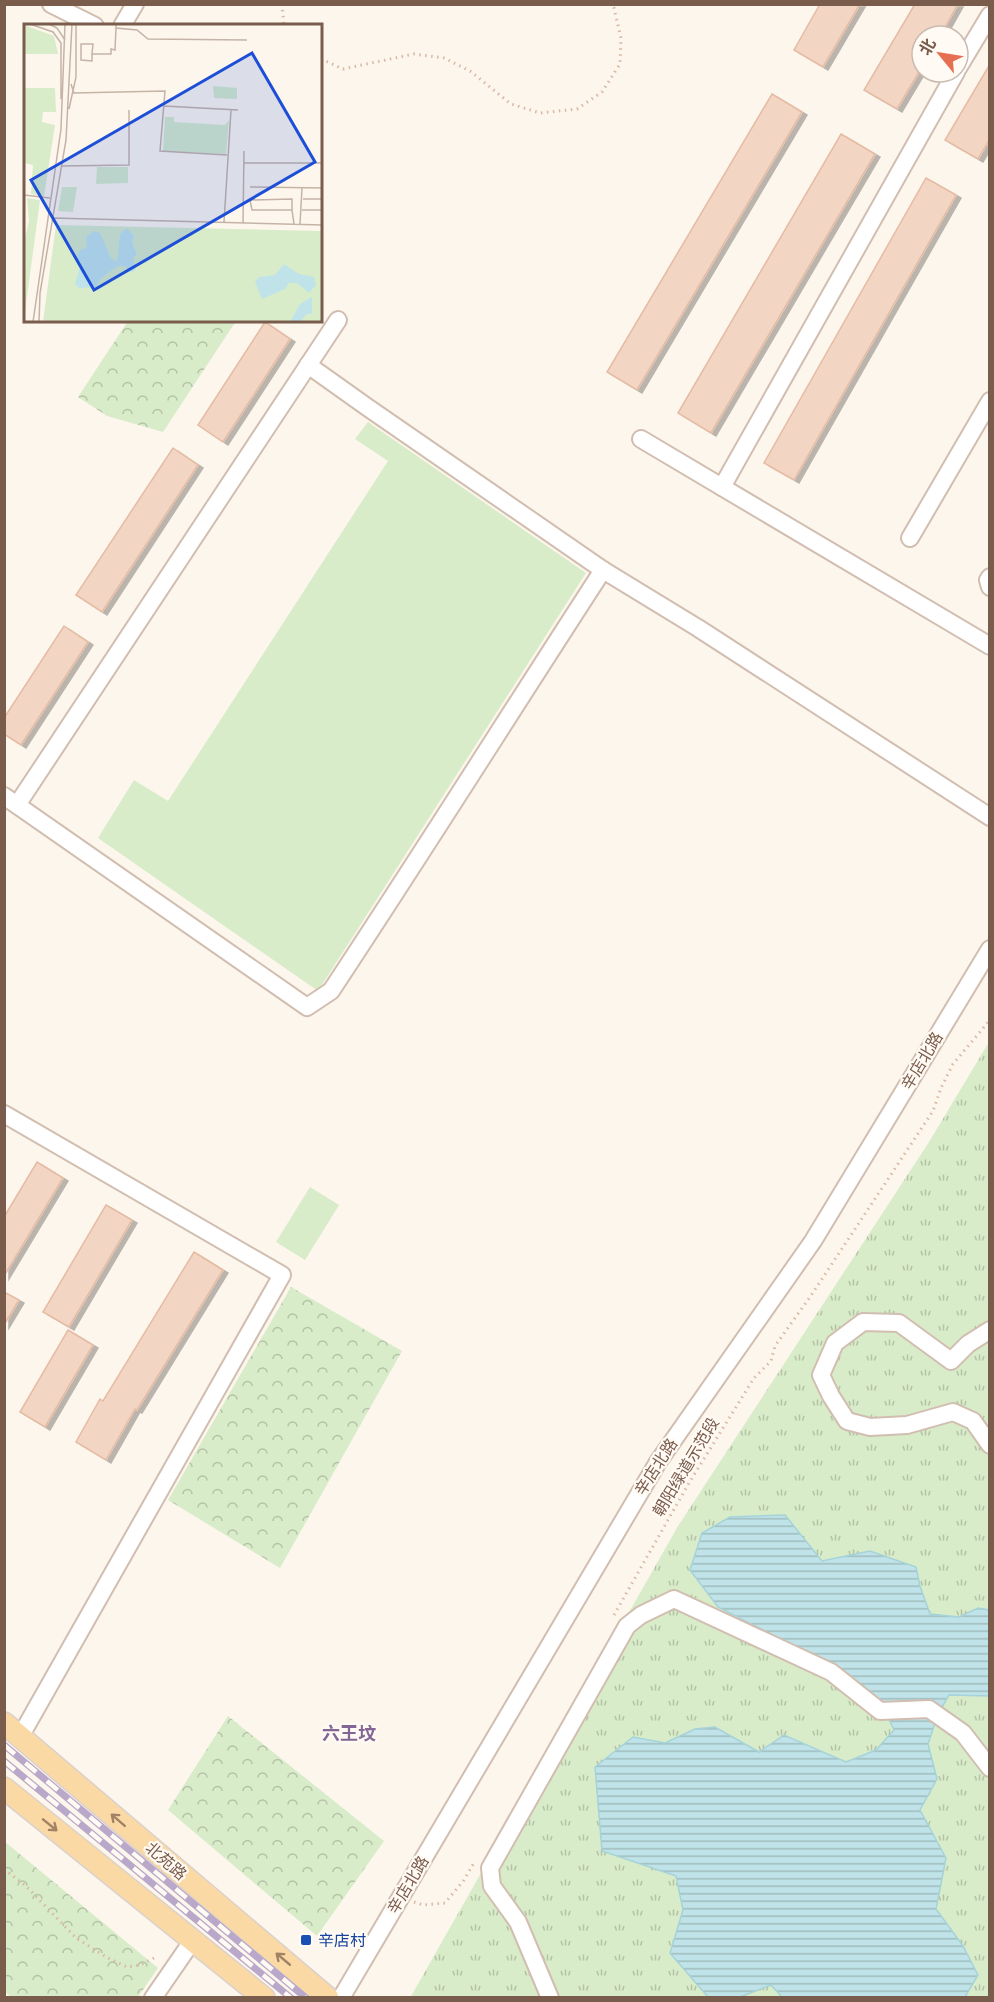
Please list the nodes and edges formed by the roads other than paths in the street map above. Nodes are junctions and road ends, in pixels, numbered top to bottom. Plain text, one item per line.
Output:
1 (51, 4) edge
2 (135, 4) edge
3 (990, 15) edge
4 (91, 24) edge
5 (123, 24) edge
6 (970, 48) edge
7 (949, 84) edge
8 (338, 320) dead end
9 (308, 365) junction
10 (990, 401) edge
11 (641, 439) dead end
12 (722, 488) junction
13 (910, 538) dead end
14 (603, 570) junction
15 (990, 577) edge
16 (990, 587) edge
17 (990, 646) edge
18 (11, 801) edge
19 (990, 817) edge
20 (990, 949) edge
21 (4, 1114) edge
22 (990, 1330) edge
23 (990, 1445) edge
24 (12, 1730) edge
25 (990, 1768) edge
26 (4, 1788) edge
27 (193, 1940) junction
28 (153, 1998) edge
29 (264, 1998) edge
30 (328, 1998) edge
31 (341, 1998) edge
32 (550, 1998) edge

1 - 4 street
2 - 5 street
3 - 6 street
7 - 12 street
8 - 9 street
9 - 14 street
9 - 18 street
10 - 13 street
11 - 12 street
12 - 17 street
14 - 18 street
14 - 19 street
15 - 16 street
20 - 31 street, 辛店北路
21 - 24 street
22 - 23 street
30 -> 24 main road, 北苑路
25 - 32 street
26 -> 27 main road
27 - 28 street
27 - 29 main road

